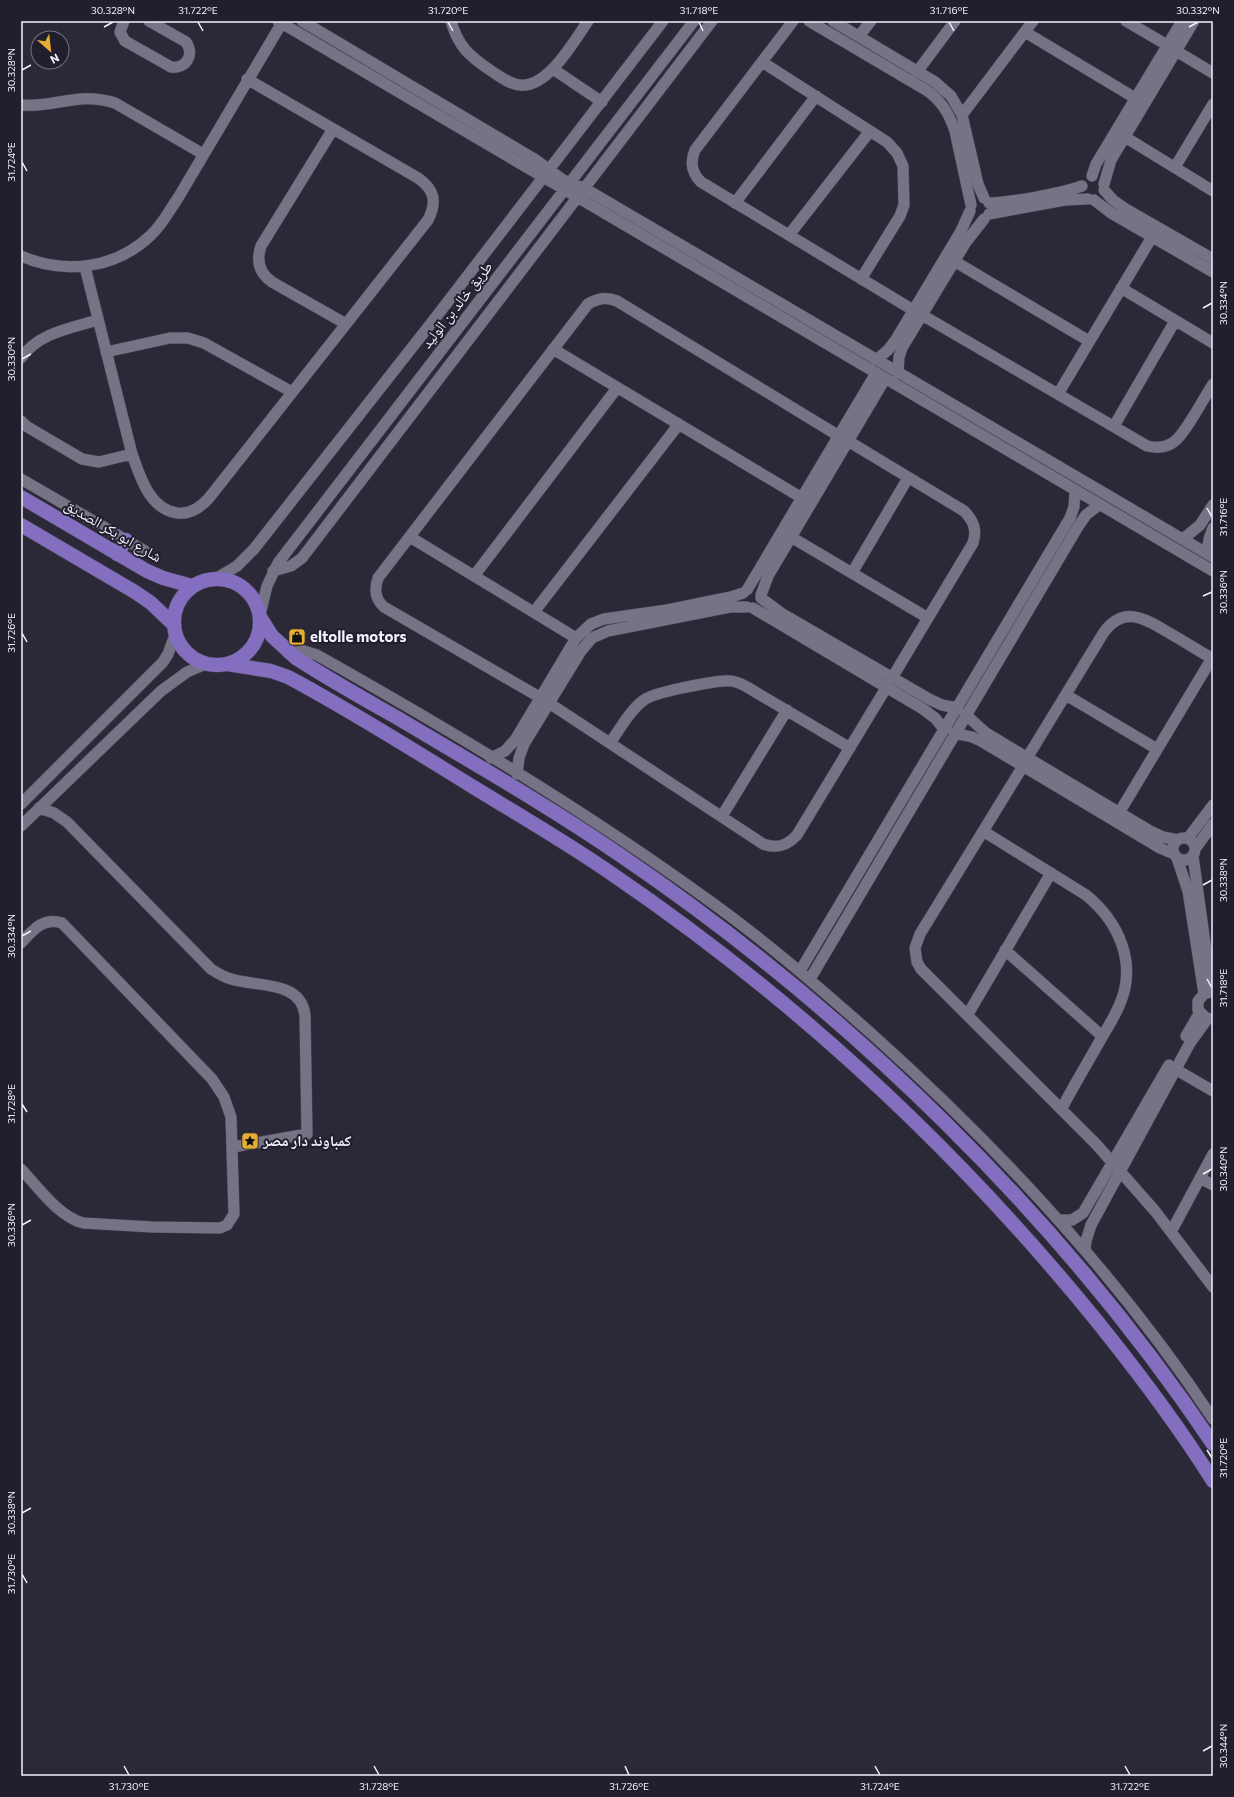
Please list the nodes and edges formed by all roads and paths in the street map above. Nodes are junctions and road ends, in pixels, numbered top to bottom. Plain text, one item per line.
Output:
1 (124, 21) edge
2 (150, 21) edge
3 (302, 21) edge
4 (451, 21) edge
5 (588, 21) edge
6 (663, 21) edge
7 (694, 21) edge
8 (712, 21) edge
9 (793, 21) edge
10 (809, 21) edge
11 (833, 21) edge
12 (871, 21) edge
13 (955, 21) edge
14 (1033, 21) edge
15 (1126, 21) edge
16 (1182, 21) edge
17 (1194, 21) edge
18 (281, 22) edge
19 (1025, 32) junction
20 (859, 36) junction
21 (1172, 48) junction
22 (762, 62) junction
23 (553, 69) junction
24 (917, 72) junction
25 (1213, 73) edge
26 (247, 79) junction
27 (816, 96) junction
28 (1135, 98) junction
29 (602, 102) junction
30 (1213, 104) edge
31 (21, 105) edge
32 (962, 115) junction
33 (333, 129) junction
34 (870, 131) junction
35 (1125, 137) junction
36 (203, 154) junction
37 (1175, 167) junction
38 (546, 174) junction
39 (1092, 176) junction
40 (567, 186) junction
41 (1082, 186) junction
42 (1104, 187) junction
43 (584, 188) junction
44 (1213, 191) edge
45 (577, 197) junction
46 (1091, 199) junction
47 (986, 200) junction
48 (736, 203) junction
49 (971, 208) junction
50 (986, 216) junction
51 (789, 235) junction
52 (1152, 237) junction
53 (21, 256) edge
54 (1213, 258) edge
55 (954, 261) junction
56 (84, 267) junction
57 (1213, 272) edge
58 (861, 279) junction
59 (1121, 288) junction
60 (782, 311) junction
61 (918, 312) junction
62 (98, 320) junction
63 (1175, 321) junction
64 (346, 324) junction
65 (1089, 340) junction
66 (1213, 343) edge
67 (553, 349) junction
68 (106, 352) junction
69 (21, 358) edge
70 (876, 360) junction
71 (898, 373) junction
72 (880, 376) junction
73 (1213, 384) edge
74 (617, 388) junction
75 (292, 392) junction
76 (1058, 394) junction
77 (21, 421) edge
78 (679, 424) junction
79 (1114, 426) junction
80 (843, 438) junction
81 (1020, 444) junction
82 (132, 454) junction
83 (1014, 455) junction
84 (908, 478) junction
85 (21, 479) edge
86 (1075, 491) junction
87 (21, 497) edge
88 (802, 498) junction
89 (1100, 505) junction
90 (1213, 505) edge
91 (57, 519) junction
92 (21, 525) edge
93 (1213, 528) edge
94 (1172, 533) junction
95 (410, 537) junction
96 (791, 537) junction
97 (45, 539) junction
98 (1183, 539) junction
99 (126, 540) junction
100 (1166, 543) junction
101 (1060, 546) junction
102 (145, 551) dead end
103 (117, 554) junction
104 (1210, 555) edge
105 (273, 571) junction
106 (1213, 571) edge
107 (852, 573) junction
108 (474, 576) junction
109 (217, 578) junction
110 (192, 586) junction
111 (745, 592) junction
112 (761, 596) junction
113 (750, 608) junction
114 (534, 612) junction
115 (260, 616) junction
116 (928, 618) junction
117 (174, 630) junction
118 (576, 638) junction
119 (288, 652) junction
120 (1212, 659) edge
121 (206, 664) junction
122 (227, 664) junction
123 (148, 677) junction
124 (892, 678) junction
125 (886, 688) junction
126 (161, 691) junction
127 (1066, 695) junction
128 (545, 700) junction
129 (787, 710) junction
130 (961, 711) junction
131 (949, 731) junction
132 (610, 743) junction
133 (850, 748) junction
134 (1157, 749) junction
135 (491, 758) junction
136 (1025, 762) junction
137 (518, 774) junction
138 (21, 804) edge
139 (1213, 805) edge
140 (39, 808) junction
141 (1119, 812) junction
142 (722, 816) junction
143 (1213, 824) edge
144 (21, 826) edge
145 (983, 831) junction
146 (1183, 839) junction
147 (1194, 853) junction
148 (1175, 856) junction
149 (1050, 873) junction
150 (21, 942) edge
151 (1005, 950) junction
152 (800, 971) junction
153 (810, 979) junction
154 (1213, 986) edge
155 (1208, 993) edge
156 (968, 1014) junction
157 (1207, 1016) edge
158 (1102, 1036) junction
159 (880, 1061) junction
160 (1175, 1069) junction
161 (867, 1077) junction
162 (906, 1085) junction
163 (1213, 1091) edge
164 (892, 1099) junction
165 (1062, 1108) junction
166 (233, 1147) junction
167 (1213, 1154) edge
168 (1117, 1166) junction
169 (21, 1170) edge
170 (1200, 1178) junction
171 (1213, 1185) edge
172 (1059, 1220) junction
173 (1171, 1232) junction
174 (1085, 1250) junction
175 (1213, 1287) edge
176 (1213, 1418) edge
177 (1213, 1444) edge
178 (1213, 1481) edge

1 - 2 street
3 - 38 street
4 - 23 street
5 - 23 street
6 - 29 street, طريق خالد بن الوليد
7 - 40 street, طريق خالد بن الوليد
8 - 43 street
9 - 22 street
10 - 49 street
11 - 20 street
12 - 20 street
13 - 24 street
14 - 19 street
15 - 21 street
16 - 21 street
17 - 21 street
18 - 26 street
18 - 38 street
19 - 28 street
19 - 32 street
20 - 24 street
21 - 25 street
21 - 28 street
21 - 35 street
22 - 27 street
22 - 48 street
23 - 29 street
24 - 32 street
26 - 33 street
26 - 36 street
27 - 34 street
27 - 48 street
28 - 39 street
29 - 38 street, طريق خالد بن الوليد
30 - 37 street
31 - 36 street
32 - 47 street
33 - 64 street
33 - 64 street
34 - 51 street
34 - 58 street
35 - 37 street
35 - 42 street
36 - 56 street
37 - 44 street
38 - 40 street
38 - 109 street, طريق خالد بن الوليد
39 - 41 street
39 - 42 street
40 - 43 street
40 - 45 street
40 - 105 street, طريق خالد بن الوليد
41 - 46 street
41 - 47 street
42 - 46 street
42 - 54 street
43 - 45 street
43 - 60 street
45 - 60 street
45 - 105 street
46 - 50 street
46 - 52 street
47 - 49 street
47 - 50 street
48 - 51 street
49 - 50 street
49 - 61 street
50 - 55 street
51 - 58 street
52 - 57 street
52 - 59 street
53 - 56 street
55 - 61 street
55 - 65 street
56 - 62 street
58 - 61 street
59 - 63 street
59 - 65 street
60 - 70 street
60 - 72 street
61 - 70 street
61 - 71 street
61 - 76 street
62 - 68 street
62 - 69 street
63 - 66 street
63 - 79 street
64 - 75 street
65 - 76 street
67 - 74 street
67 - 80 street
67 - 95 street
68 - 75 street
68 - 82 street
70 - 71 street
71 - 81 street
72 - 80 street
72 - 83 street
73 - 79 street
74 - 78 street
74 - 108 street
75 - 82 street
76 - 79 street
77 - 82 street
78 - 88 street
78 - 114 street
80 - 84 street
80 - 88 street
80 - 96 street
81 - 83 street
81 - 94 street
83 - 86 street
84 - 107 street
84 - 116 street
85 - 99 street
86 - 89 street
86 - 101 street
87 - 91 main road, شارع ابو بكر الصديق
88 - 111 street
89 - 100 street
89 - 101 street
90 - 98 street
91 - 97 main road
91 - 103 main road, شارع ابو بكر الصديق
92 - 97 main road
93 - 104 street
94 - 98 street
94 - 100 street
95 - 108 street
95 - 128 street
96 - 107 street
96 - 112 street
97 - 117 main road
98 - 104 street
99 - 102 street
99 - 103 main road
100 - 106 street
101 - 130 street
103 - 110 main road, شارع ابو بكر الصديق
105 - 115 street, طريق خالد بن الوليد
107 - 116 street
108 - 114 street
109 - 110 main road
109 - 115 main road
110 - 117 main road
111 - 112 street
111 - 113 street
111 - 118 street
112 - 113 street
112 - 124 street
113 - 125 street
113 - 128 street
114 - 118 street
115 - 119 main road
115 - 122 main road
116 - 124 street
117 - 121 main road
117 - 123 street
118 - 128 street
119 - 135 street
119 - 159 main road
120 - 127 street
120 - 134 street
121 - 122 main road
121 - 126 street
122 - 161 main road
123 - 126 street
123 - 138 street
124 - 130 street
125 - 131 street
125 - 133 street
126 - 140 street
127 - 134 street
127 - 136 street
128 - 132 street
128 - 135 street
128 - 137 street
129 - 132 street
129 - 133 street
129 - 142 street
130 - 131 street
130 - 136 street
131 - 136 street
131 - 152 street
131 - 153 street
132 - 142 street
133 - 142 street
134 - 141 street
135 - 137 street
136 - 141 street
136 - 145 street
136 - 148 street
137 - 152 street
139 - 146 street
140 - 144 street
140 - 166 street
141 - 146 street
143 - 147 street
145 - 149 street
145 - 156 street
146 - 147 street
146 - 148 street
147 - 148 street
147 - 154 street
148 - 155 street
149 - 151 street
149 - 158 street
150 - 166 street
151 - 156 street
151 - 158 street
152 - 153 street
153 - 172 street
155 - 157 street
156 - 165 street
157 - 160 street
157 - 168 street
158 - 165 street
159 - 161 main road
159 - 162 main road
160 - 163 street
160 - 168 street
161 - 164 main road
162 - 164 main road
162 - 177 main road
164 - 178 main road
165 - 168 street
166 - 169 street
167 - 170 street
168 - 172 street
168 - 173 street
168 - 174 street
170 - 171 street
170 - 173 street
172 - 174 street
173 - 175 street
174 - 176 street

